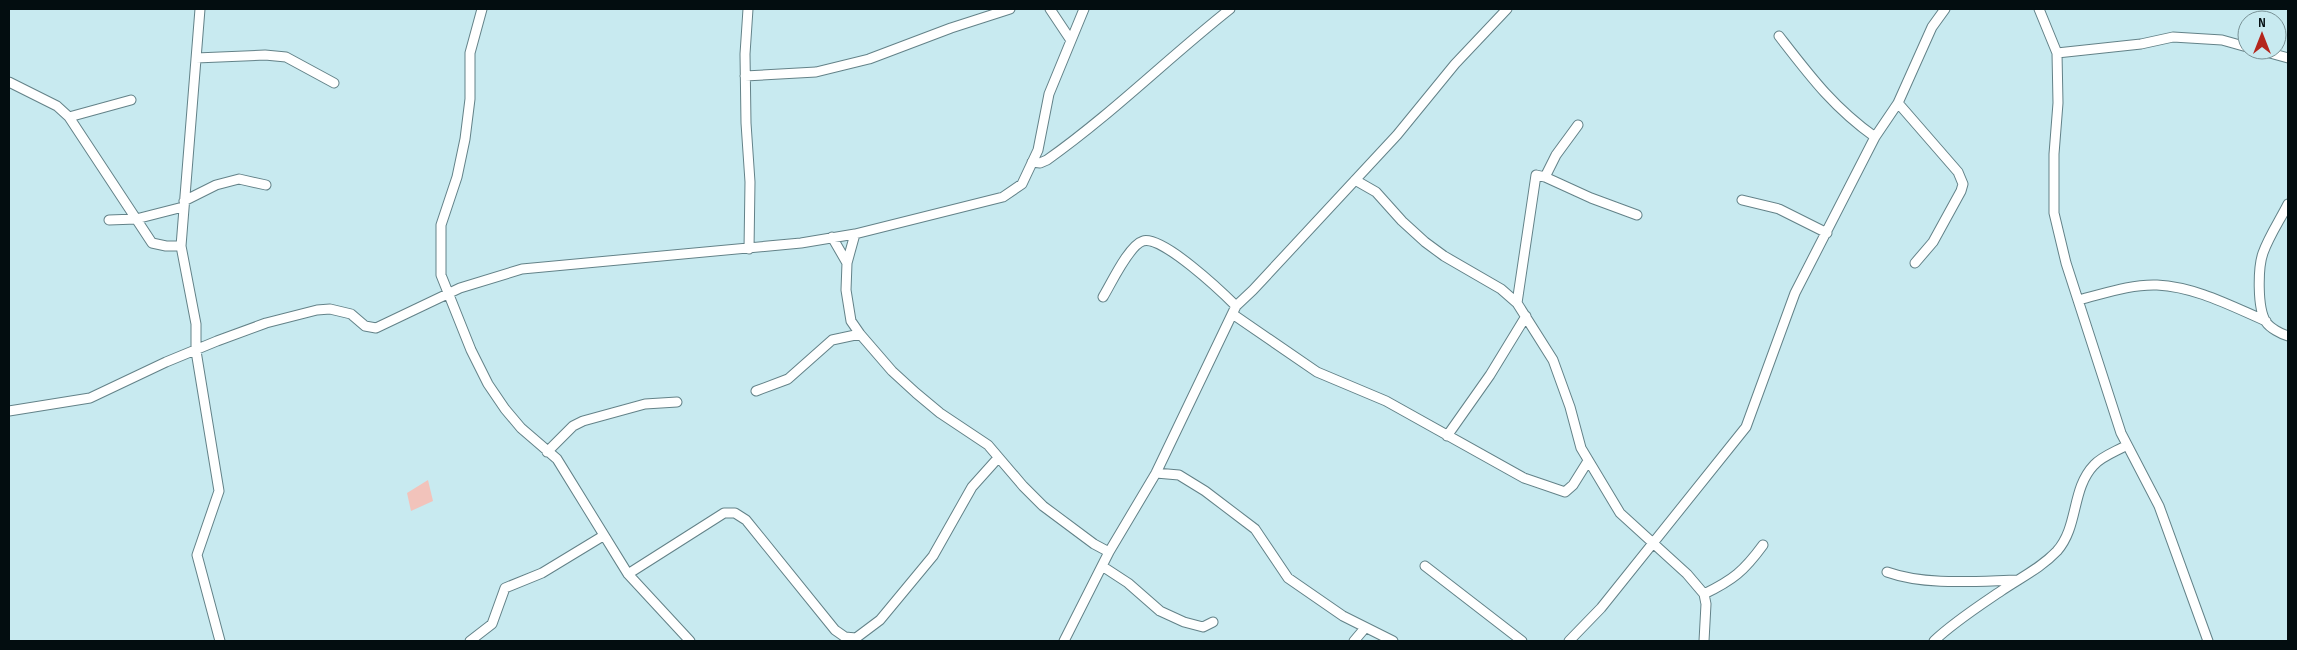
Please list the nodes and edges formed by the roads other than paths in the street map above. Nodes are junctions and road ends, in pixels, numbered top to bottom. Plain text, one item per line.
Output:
1 (200, 9) edge
2 (482, 9) edge
3 (748, 9) edge
4 (1010, 9) edge
5 (1050, 9) edge
6 (1084, 9) edge
7 (1230, 9) edge
8 (1507, 9) edge
9 (1944, 9) edge
10 (2039, 9) edge
11 (1779, 36) dead end
12 (1070, 39) junction
13 (2237, 44) edge
14 (2056, 53) junction
15 (196, 58) junction
16 (745, 76) junction
17 (9, 82) edge
18 (334, 83) dead end
19 (131, 100) dead end
20 (1898, 103) junction
21 (69, 117) junction
22 (1578, 125) dead end
23 (1875, 137) junction
24 (1032, 162) junction
25 (1545, 177) junction
26 (1355, 180) junction
27 (266, 185) dead end
28 (1742, 200) dead end
29 (184, 204) junction
30 (2288, 204) edge
31 (1637, 215) dead end
32 (136, 219) junction
33 (109, 220) dead end
34 (1827, 232) junction
35 (855, 234) junction
36 (832, 237) junction
37 (181, 246) junction
38 (749, 249) junction
39 (847, 263) junction
40 (1914, 263) dead end
41 (449, 293) junction
42 (1103, 297) dead end
43 (2078, 300) junction
44 (1517, 303) junction
45 (1235, 310) junction
46 (1526, 316) junction
47 (2266, 322) junction
48 (860, 334) junction
49 (2288, 336) edge
50 (196, 351) junction
51 (756, 391) dead end
52 (677, 402) dead end
53 (9, 411) edge
54 (1447, 436) junction
55 (2127, 445) junction
56 (547, 452) junction
57 (998, 458) junction
58 (1588, 460) junction
59 (1156, 473) junction
60 (603, 536) junction
61 (1654, 544) junction
62 (1763, 545) dead end
63 (1109, 552) junction
64 (1102, 566) junction
65 (1426, 566) dead end
66 (1887, 572) dead end
67 (628, 574) junction
68 (2021, 580) junction
69 (1704, 594) junction
70 (1213, 622) dead end
71 (1366, 628) junction
72 (220, 641) edge
73 (470, 641) edge
74 (690, 641) edge
75 (1064, 641) edge
76 (1354, 641) edge
77 (1393, 641) edge
78 (1522, 641) edge
79 (1569, 641) edge
80 (1704, 641) edge
81 (1934, 641) edge
82 (2208, 641) edge

1 - 15 street
2 - 41 street
3 - 16 street
4 - 16 street
5 - 12 street
6 - 12 street
7 - 24 street
8 - 26 street
9 - 20 street
10 - 14 street
11 - 23 street
12 - 24 street
13 - 14 street
14 - 43 street
15 - 18 street
15 - 29 street
16 - 38 street
17 - 21 street
19 - 21 street
20 - 23 street
20 - 40 street
21 - 32 street
22 - 25 street
23 - 34 street
24 - 35 street
25 - 31 street
25 - 44 street
26 - 44 street
26 - 45 street
27 - 29 street
28 - 34 street
29 - 32 street
29 - 37 street
30 - 47 street
32 - 33 street
32 - 37 street
34 - 61 street
35 - 36 street
35 - 39 street
36 - 38 street
36 - 39 street
37 - 50 street
38 - 41 street
39 - 48 street
41 - 50 street
41 - 56 street
42 - 45 street
43 - 47 street
43 - 55 street
44 - 46 street
45 - 54 street
45 - 59 street
46 - 54 street
46 - 58 street
47 - 49 street
48 - 51 street
48 - 57 street
50 - 53 street
50 - 72 street
52 - 56 street
54 - 58 street
55 - 68 street
55 - 82 street
56 - 60 street
57 - 63 street
57 - 67 street
58 - 61 street
59 - 63 street
59 - 71 street
60 - 67 street
60 - 73 street
61 - 69 street
61 - 79 street
62 - 69 street
63 - 64 street
64 - 70 street
64 - 75 street
65 - 78 street
66 - 68 street
67 - 74 street
68 - 81 street
69 - 80 street
71 - 76 street
71 - 77 street

